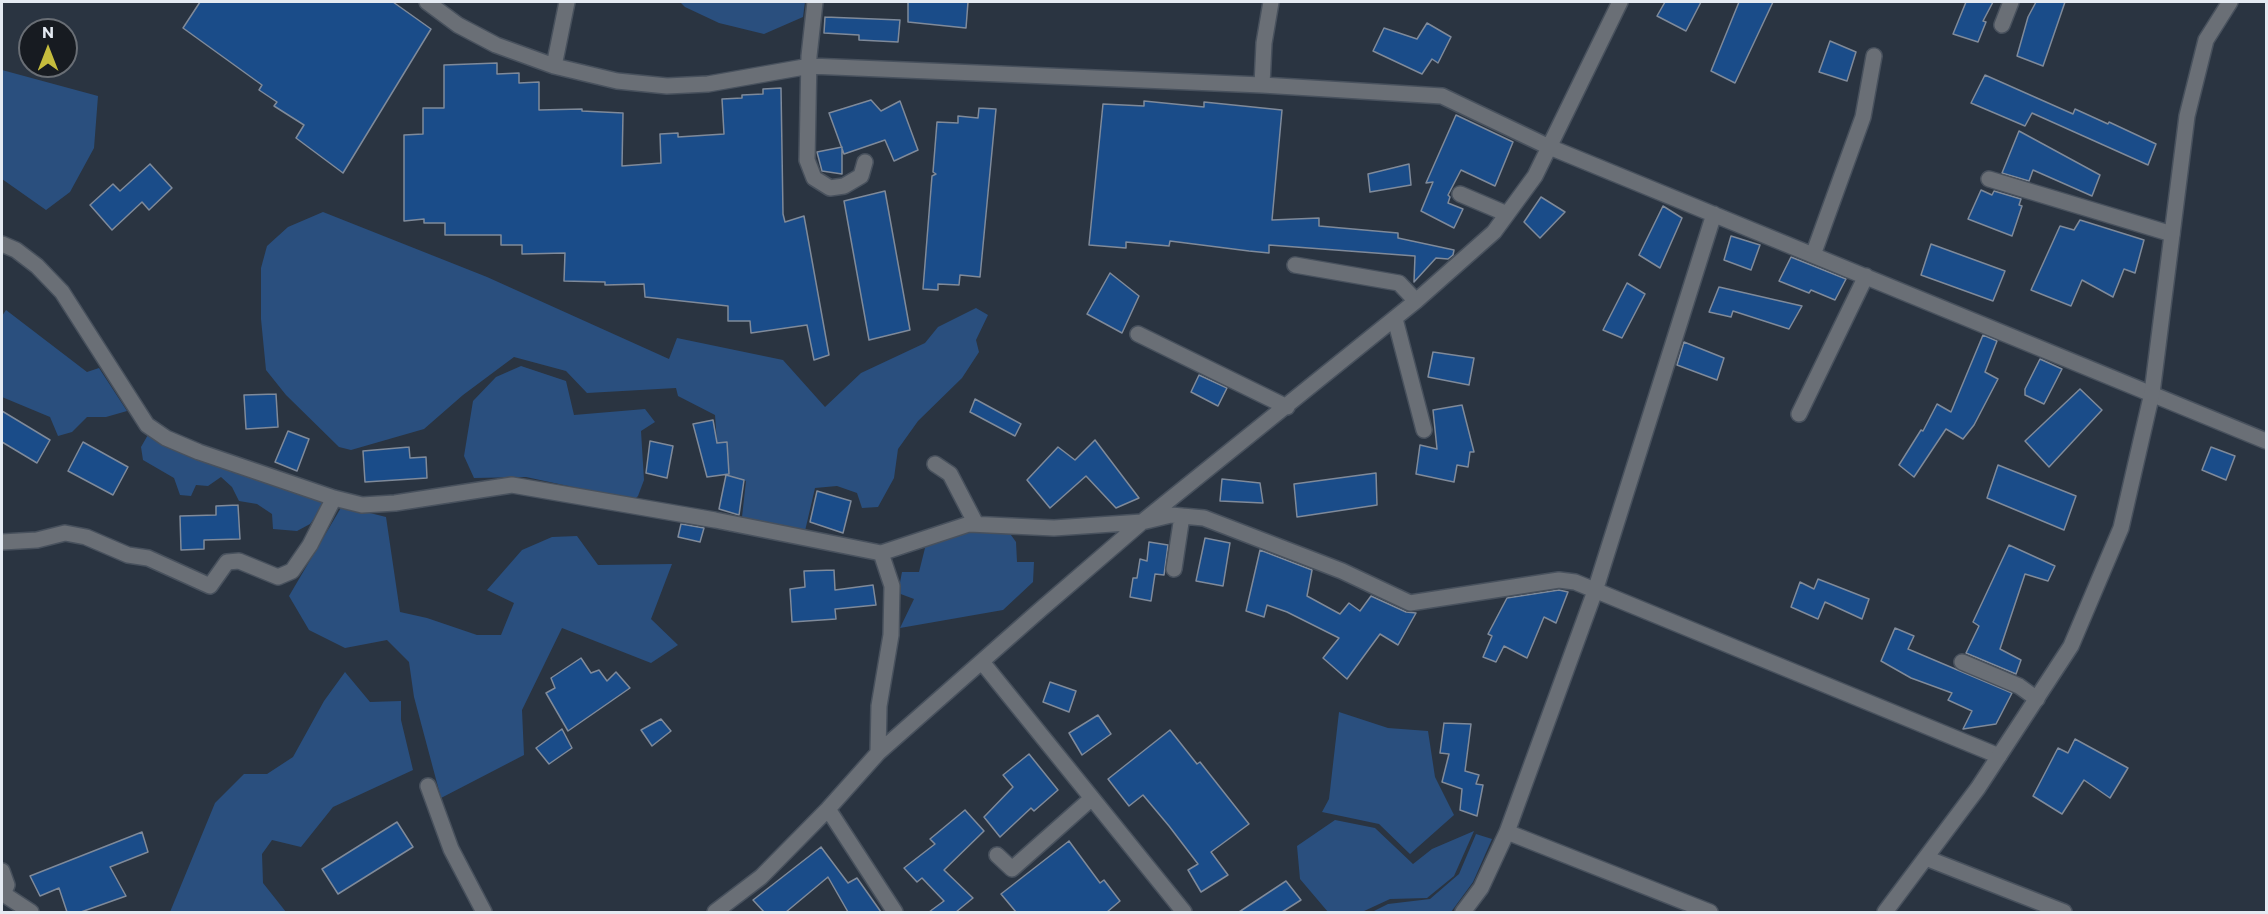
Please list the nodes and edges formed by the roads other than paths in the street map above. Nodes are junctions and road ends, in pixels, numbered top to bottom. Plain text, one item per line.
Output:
1 (428, 2) edge
2 (567, 2) edge
3 (815, 2) edge
4 (1271, 2) edge
5 (1620, 2) edge
6 (2011, 2) edge
7 (2230, 2) edge
8 (2002, 25) dead end
9 (1874, 56) dead end
10 (554, 66) junction
11 (810, 66) junction
12 (1262, 85) junction
13 (1547, 146) junction
14 (865, 162) dead end
15 (1989, 179) dead end
16 (1460, 194) dead end
17 (1507, 214) junction
18 (1714, 214) junction
19 (2172, 234) junction
20 (2, 244) edge
21 (1813, 255) junction
22 (1295, 265) dead end
23 (1866, 276) junction
24 (1416, 301) junction
25 (1395, 319) junction
26 (1138, 334) dead end
27 (2152, 393) junction
28 (1287, 407) junction
29 (1799, 414) dead end
30 (1424, 430) dead end
31 (2266, 441) edge
32 (935, 464) dead end
33 (334, 498) junction
34 (1182, 516) junction
35 (1142, 522) junction
36 (976, 524) junction
37 (2, 542) edge
38 (881, 553) junction
39 (1174, 569) dead end
40 (1595, 591) junction
41 (982, 662) junction
42 (1962, 662) dead end
43 (2037, 699) junction
44 (878, 753) junction
45 (1999, 756) junction
46 (428, 786) dead end
47 (1092, 798) junction
48 (828, 809) junction
49 (1507, 832) junction
50 (997, 855) dead end
51 (1926, 858) junction
52 (2, 872) edge
53 (2, 893) edge
54 (2020, 905) edge
55 (31, 912) edge
56 (484, 912) edge
57 (715, 912) edge
58 (895, 912) edge
59 (1184, 912) edge
60 (1463, 912) edge
61 (1710, 912) edge
62 (1885, 912) edge
63 (2064, 912) edge

1 - 10 street
2 - 10 street
3 - 11 street
4 - 12 street
5 - 13 street
6 - 8 street
7 - 19 street
9 - 21 street
10 - 11 street
11 - 12 street
11 - 14 street
12 - 13 street
13 - 17 street
13 - 18 street
15 - 19 street
16 - 17 street
17 - 24 street
18 - 21 street
18 - 40 street
19 - 27 street
20 - 33 street
21 - 23 street
22 - 24 street
23 - 27 street
23 - 29 street
24 - 25 street
25 - 28 street
25 - 30 street
26 - 28 street
27 - 31 street
27 - 43 street
28 - 35 street
32 - 36 street
33 - 37 street
33 - 38 street
34 - 35 street
34 - 39 street
34 - 40 street
35 - 36 street
35 - 41 street
36 - 38 street
38 - 44 street
40 - 45 street
40 - 49 street
41 - 44 street
41 - 47 street
42 - 43 street
43 - 45 street
44 - 48 street
45 - 51 street
46 - 56 street
47 - 50 street
47 - 59 street
48 - 57 street
48 - 58 street
49 - 60 street
49 - 61 street
51 - 54 street
51 - 62 street
52 - 53 street
53 - 55 street
54 - 63 street

